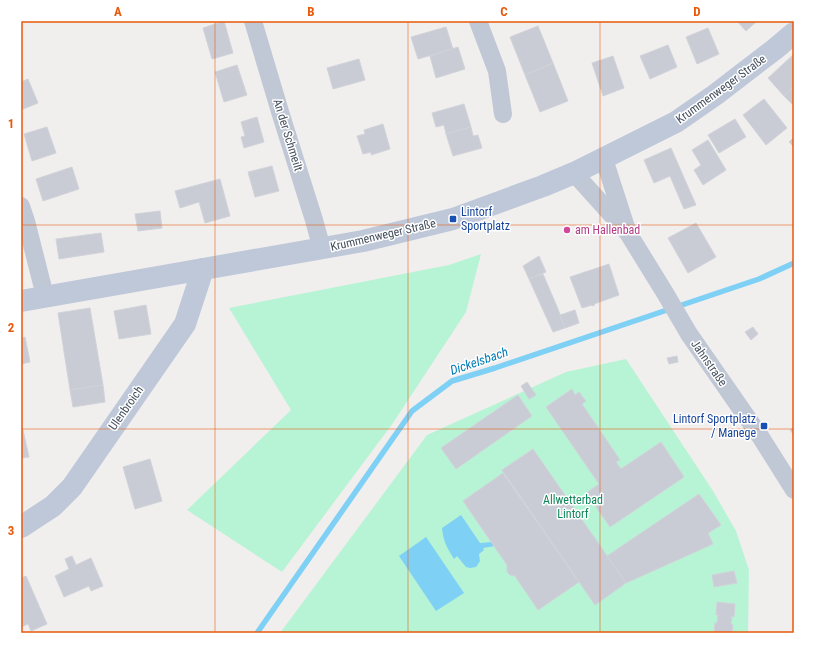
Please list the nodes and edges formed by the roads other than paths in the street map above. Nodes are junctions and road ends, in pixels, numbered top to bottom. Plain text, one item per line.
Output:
1 (253, 21) edge
2 (478, 21) edge
3 (794, 34) edge
4 (503, 114) dead end
5 (604, 159) junction
6 (574, 173) junction
7 (21, 206) edge
8 (628, 233) junction
9 (322, 249) junction
10 (203, 269) junction
11 (45, 296) junction
12 (21, 301) edge
13 (794, 490) edge
14 (21, 527) edge

1 - 9 street, An der Schmeilt
2 - 4 street
3 - 5 main road, Krummenweger Straße
5 - 6 main road, Krummenweger Straße
5 - 8 street, Jahnstraße
6 - 8 street, Jahnstraße
6 - 9 main road, Krummenweger Straße
7 - 11 street
8 - 13 street, Jahnstraße
9 - 10 main road, Krummenweger Straße
10 - 11 main road, Krummenweger Straße
10 - 14 main road, Ulenbroich
11 - 12 main road, Krummenweger Straße

